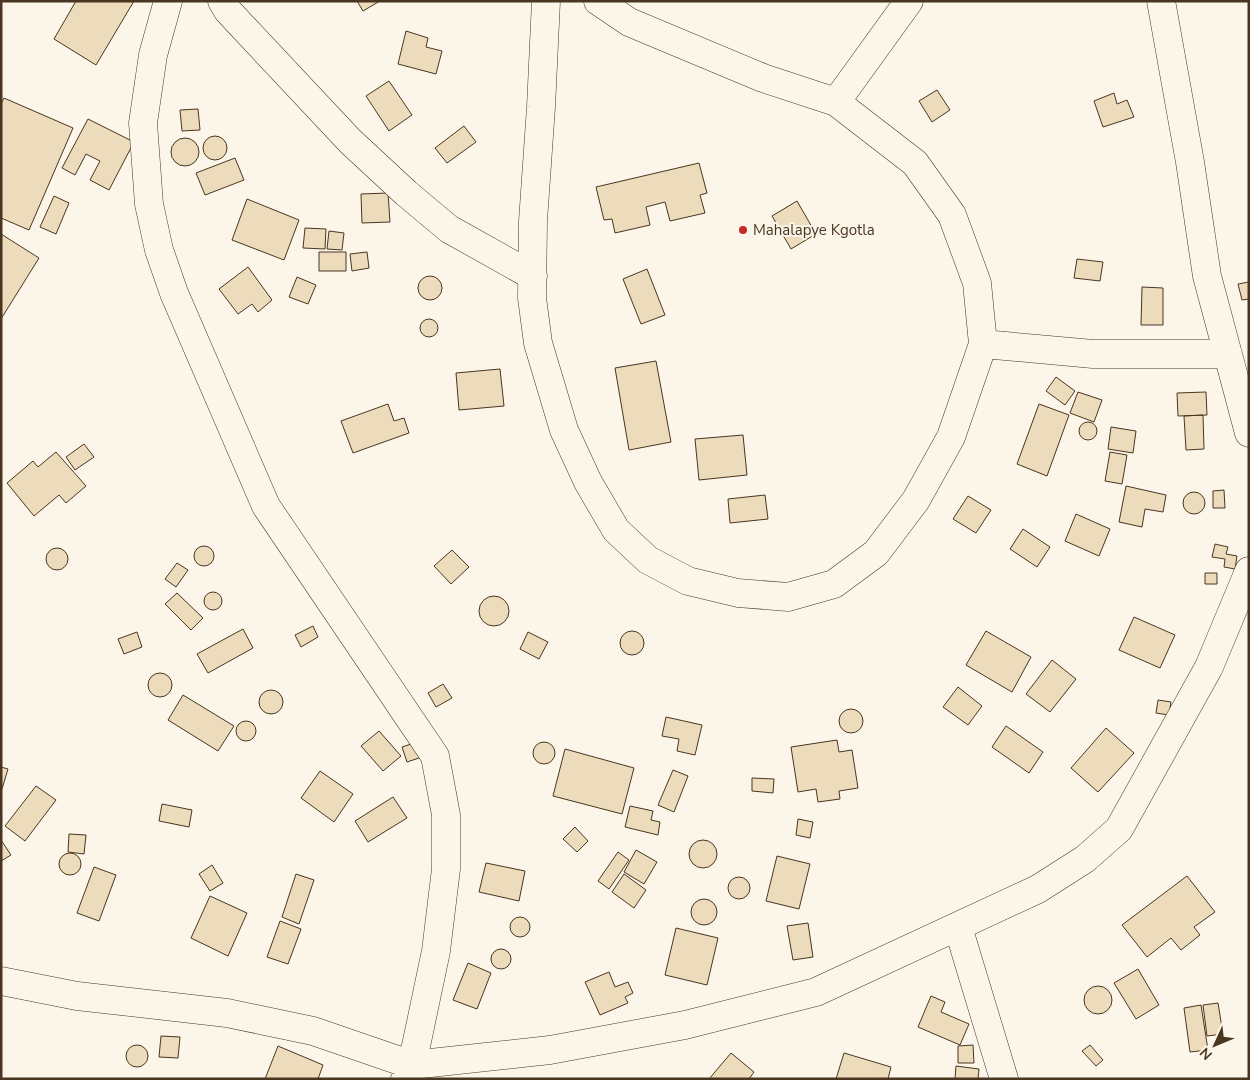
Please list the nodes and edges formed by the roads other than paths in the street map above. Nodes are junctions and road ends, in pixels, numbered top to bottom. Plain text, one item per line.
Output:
1 (168, 1) edge
2 (222, 1) edge
3 (546, 1) edge
4 (598, 1) edge
5 (909, 1) edge
6 (1161, 1) edge
7 (836, 102) junction
8 (533, 276) junction
9 (983, 344) junction
10 (1228, 354) junction
11 (1249, 432) edge
12 (1249, 571) edge
13 (958, 926) junction
14 (1, 981) edge
15 (408, 1072) edge
16 (1004, 1079) edge

1 - 15 street
2 - 8 street
3 - 8 street
4 - 7 street
5 - 7 street
6 - 10 street
7 - 9 street
8 - 9 street
9 - 10 street
10 - 11 street
12 - 13 street
13 - 15 street
13 - 16 street
14 - 15 street

